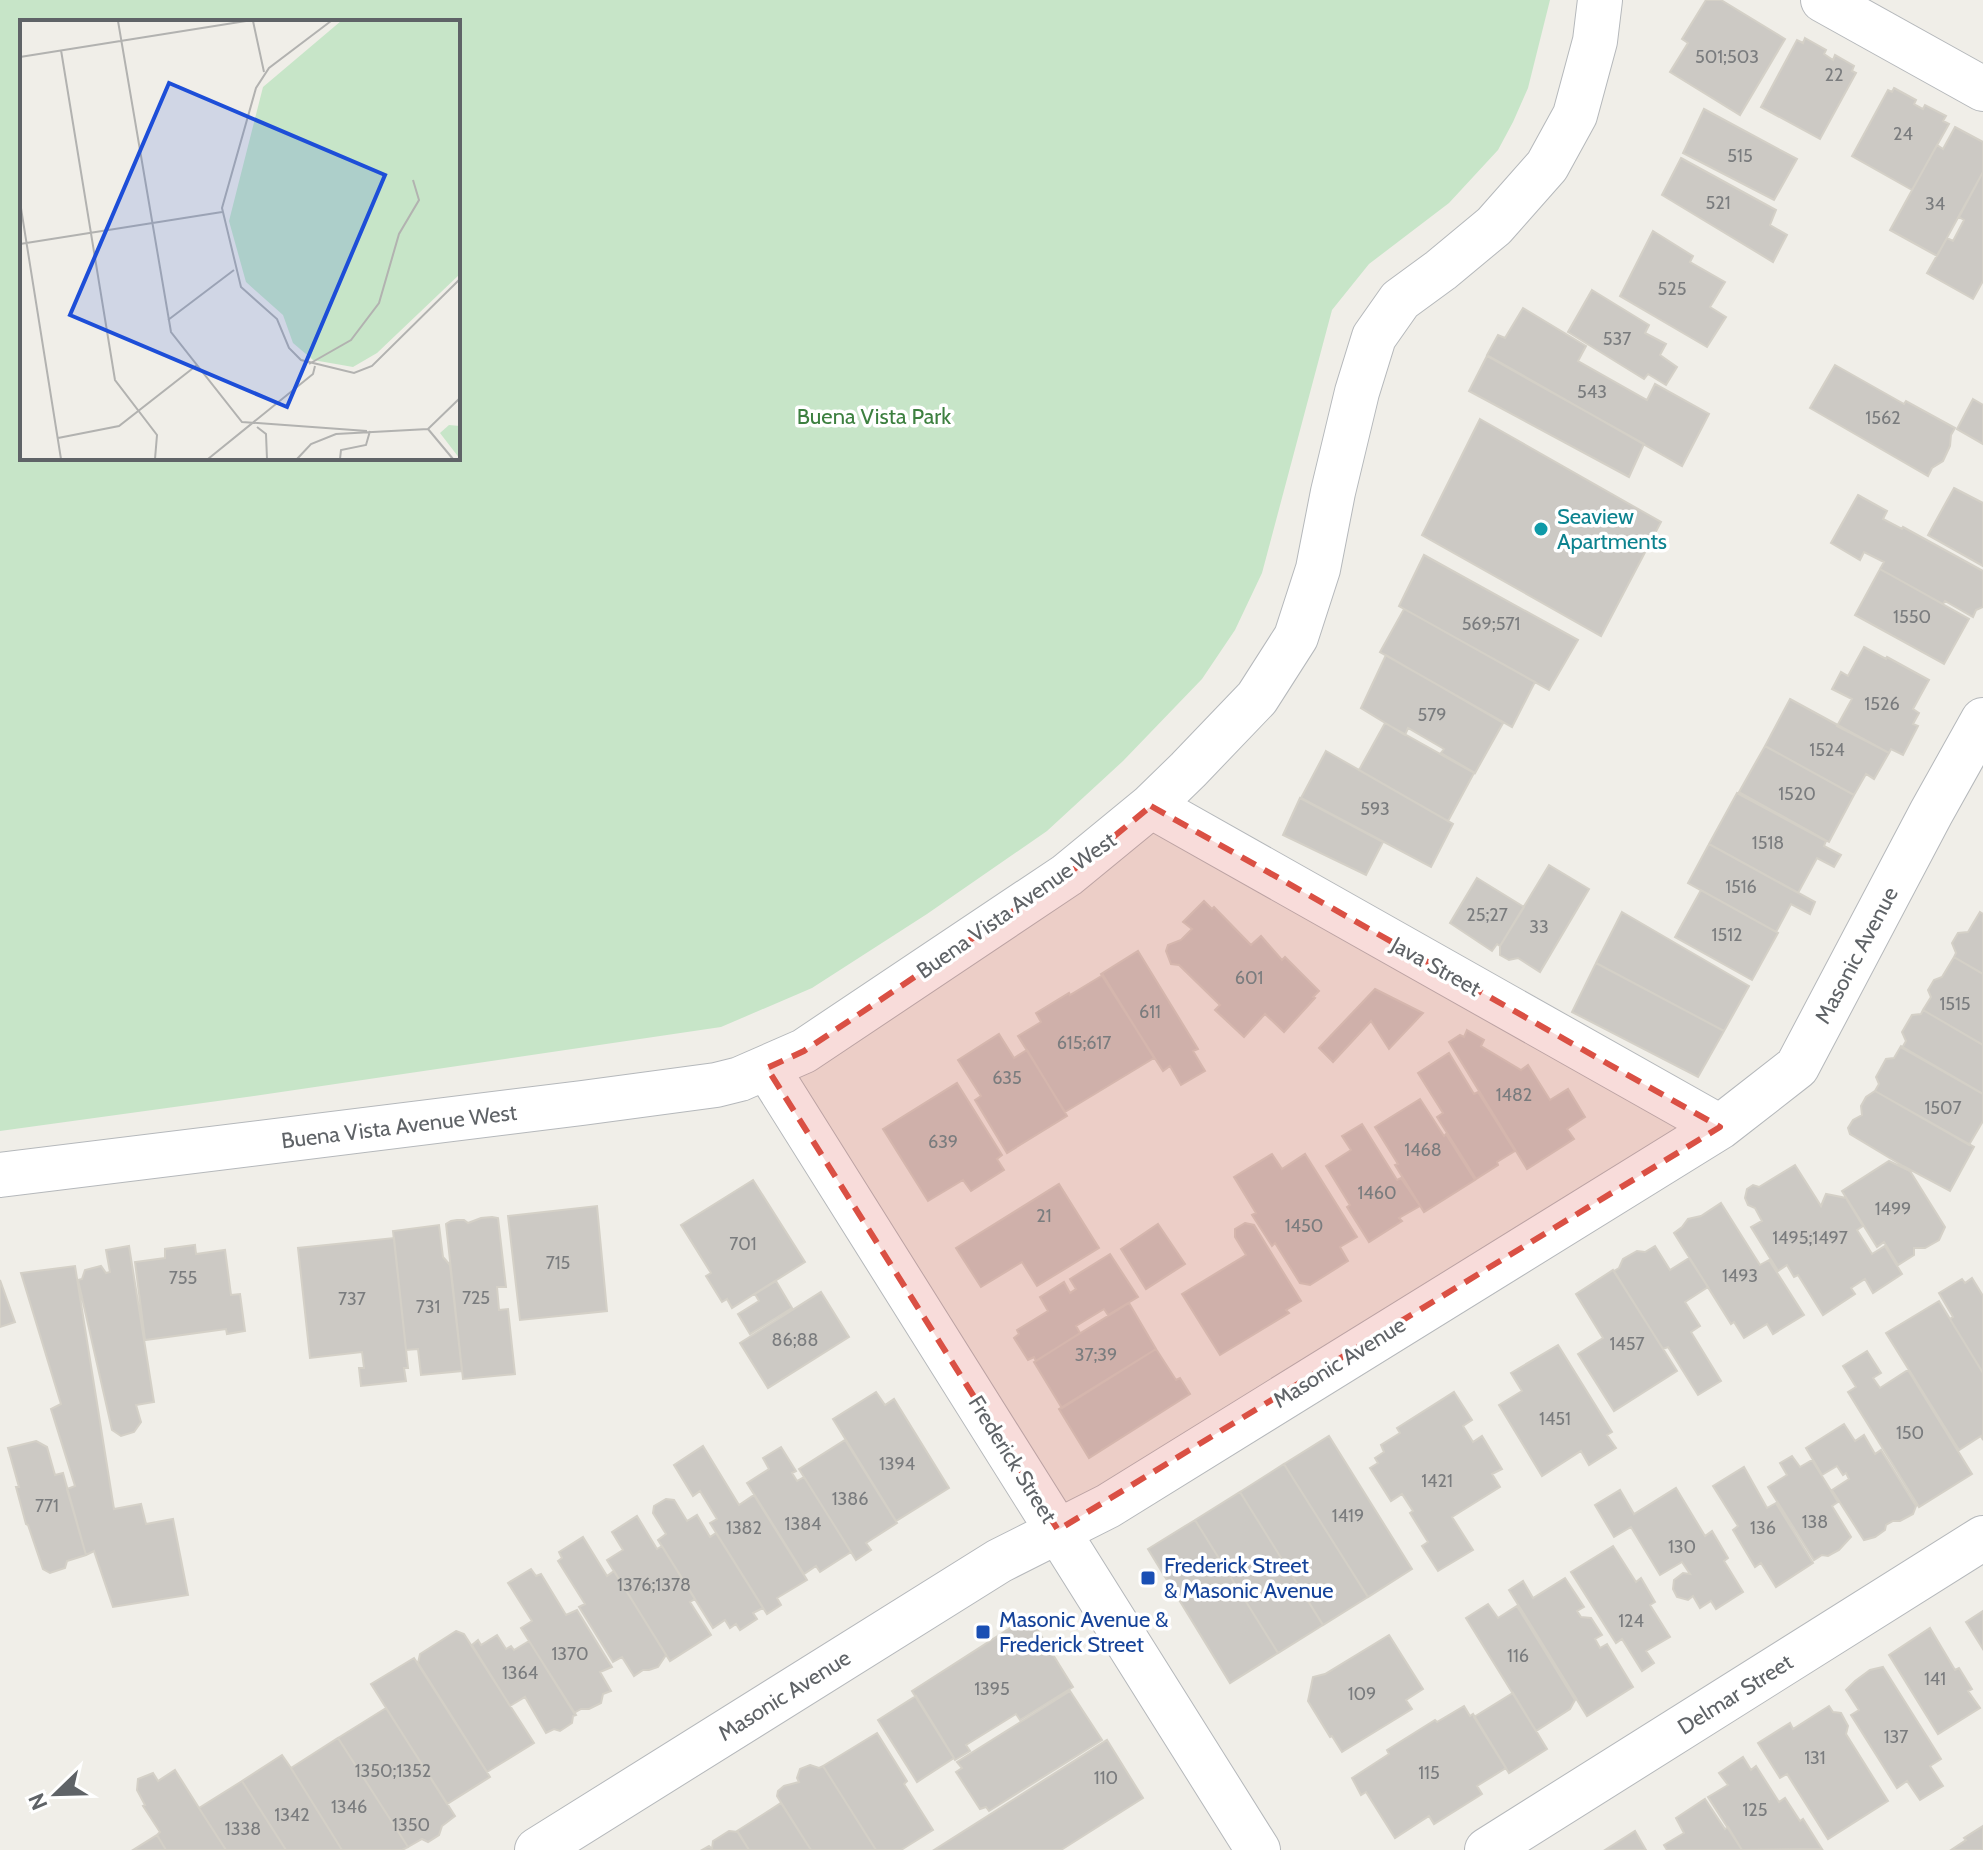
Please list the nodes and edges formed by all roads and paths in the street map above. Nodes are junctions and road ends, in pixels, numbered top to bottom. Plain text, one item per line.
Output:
1 (1600, 0) edge
2 (1823, 0) edge
3 (1983, 89) edge
4 (1983, 720) edge
5 (1968, 784) edge
6 (1151, 806) junction
7 (767, 1068) junction
8 (1720, 1127) junction
9 (0, 1175) edge
10 (1058, 1530) junction
11 (1983, 1538) edge
12 (537, 1850) edge
13 (1258, 1850) edge
14 (1487, 1850) edge

1 - 6 street, Buena Vista Avenue West
2 - 3 street
4 - 5 street, Masonic Avenue
5 - 8 street, Masonic Avenue
6 - 7 street, Buena Vista Avenue West
6 - 8 street, Java Street
7 - 9 street, Buena Vista Avenue West
7 - 10 street, Frederick Street
8 - 10 street, Masonic Avenue
10 - 12 street, Masonic Avenue
10 - 13 street, Frederick Street
11 - 14 street, Delmar Street

